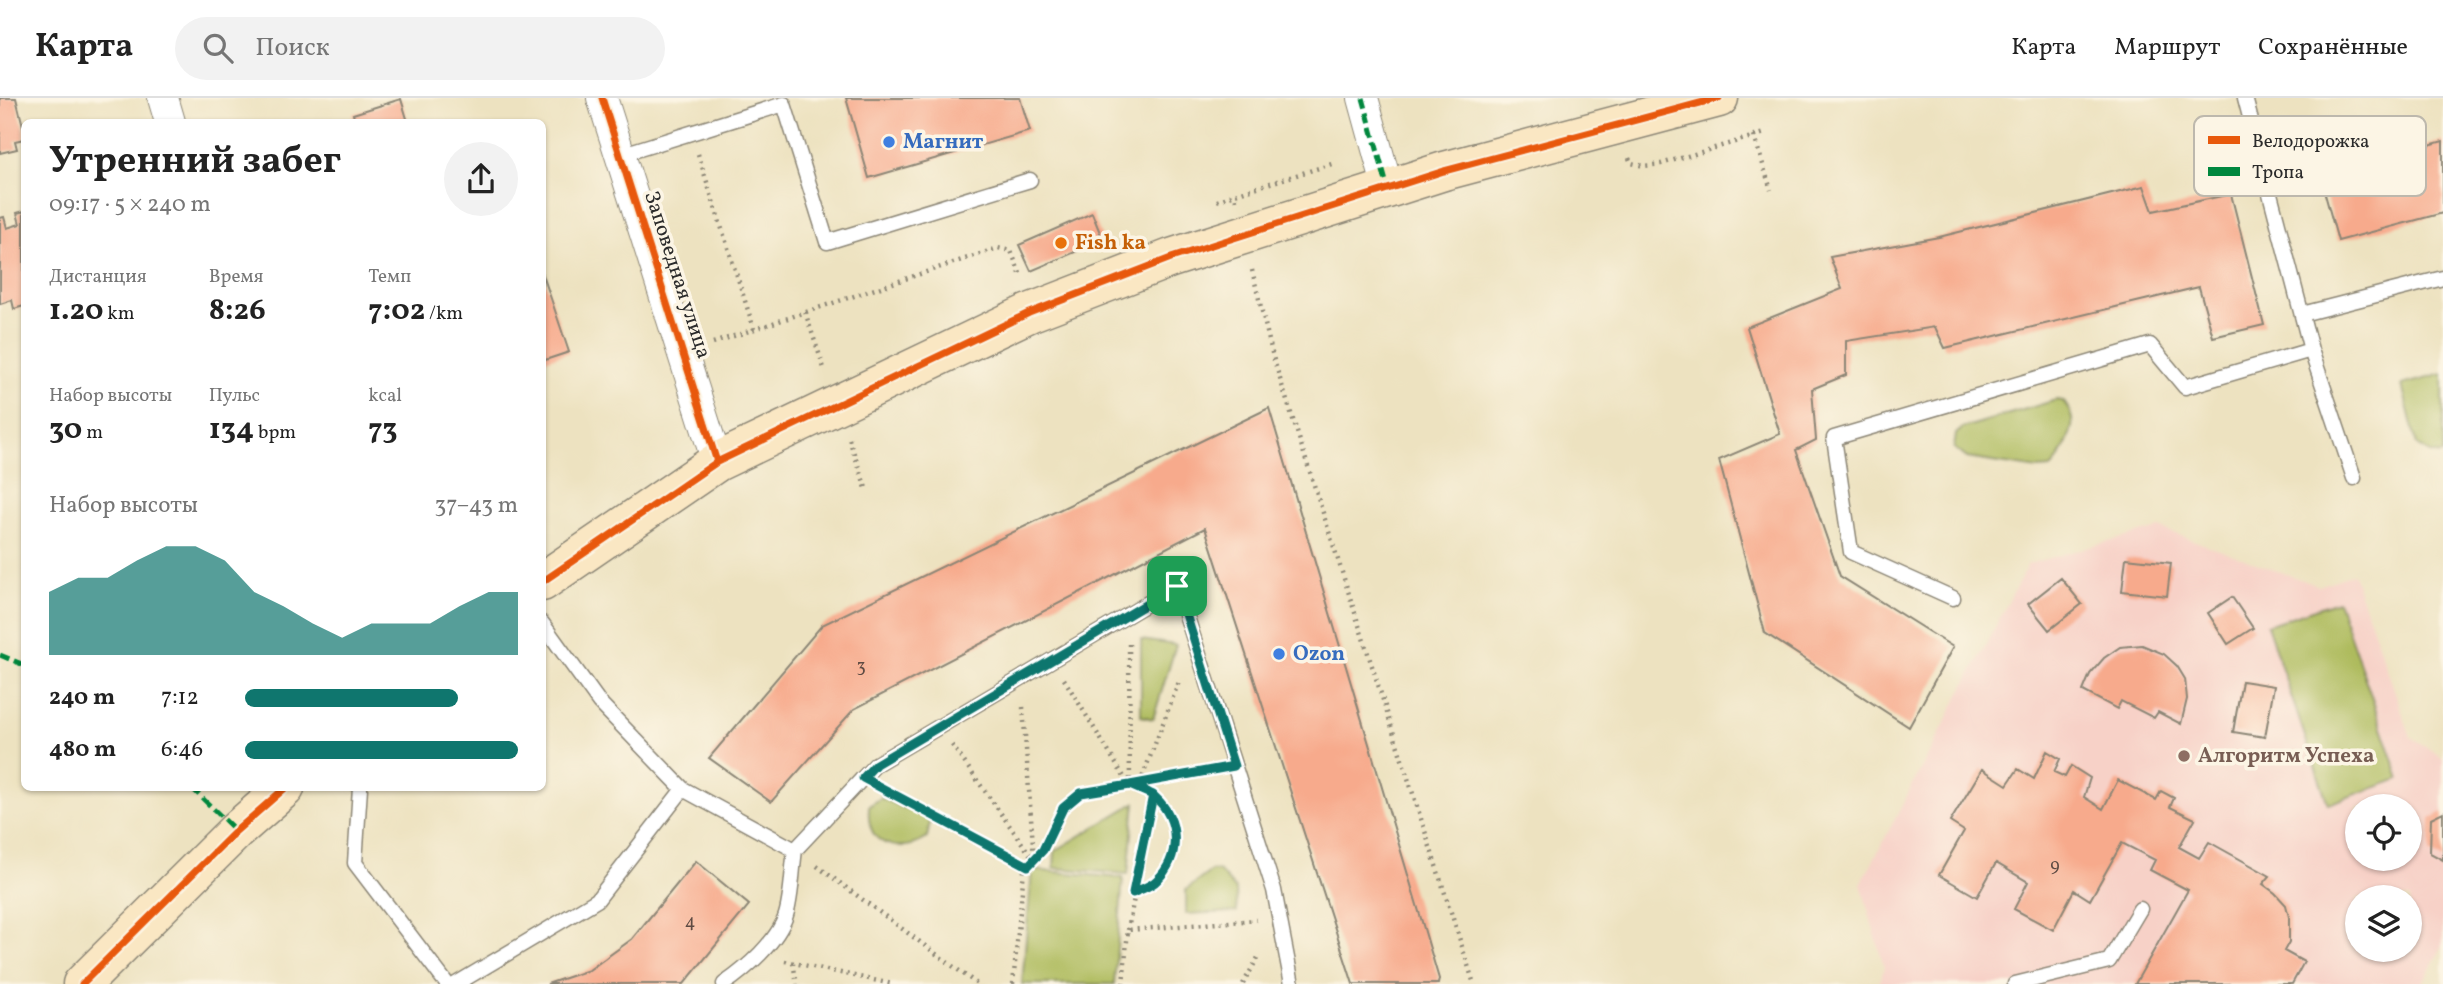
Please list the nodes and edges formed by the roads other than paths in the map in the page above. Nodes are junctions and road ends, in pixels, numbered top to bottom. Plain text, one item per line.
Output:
1 (163, 98) edge
2 (602, 98) edge
3 (1363, 98) edge
4 (1719, 98) edge
5 (2245, 98) edge
6 (2250, 116) edge
7 (169, 119) edge
8 (620, 155) junction
9 (1030, 180) dead end
10 (1388, 189) junction
11 (2271, 196) edge
12 (2443, 278) edge
13 (2302, 314) junction
14 (2311, 350) junction
15 (718, 462) junction
16 (2354, 478) dead end
17 (546, 579) edge
18 (1953, 598) dead end
19 (546, 629) edge
20 (683, 789) junction
21 (282, 791) edge
22 (360, 791) edge
23 (795, 850) junction
24 (2140, 909) dead end
25 (82, 984) edge
26 (447, 984) edge
27 (456, 984) edge
28 (724, 984) edge
29 (1293, 984) edge
30 (2015, 984) edge

1 - 7 street
2 - 8 street, Заповедная улица
3 - 10 street
4 - 10 street
5 - 6 lane
8 - 9 lane
8 - 15 street, Заповедная улица
10 - 15 street
11 - 13 lane
12 - 13 lane
13 - 14 lane
14 - 16 lane
14 - 18 lane
15 - 17 street
19 - 20 lane
20 - 23 lane
20 - 27 lane
21 - 25 street
22 - 26 lane
23 - 28 lane
23 - 29 lane
24 - 30 lane

